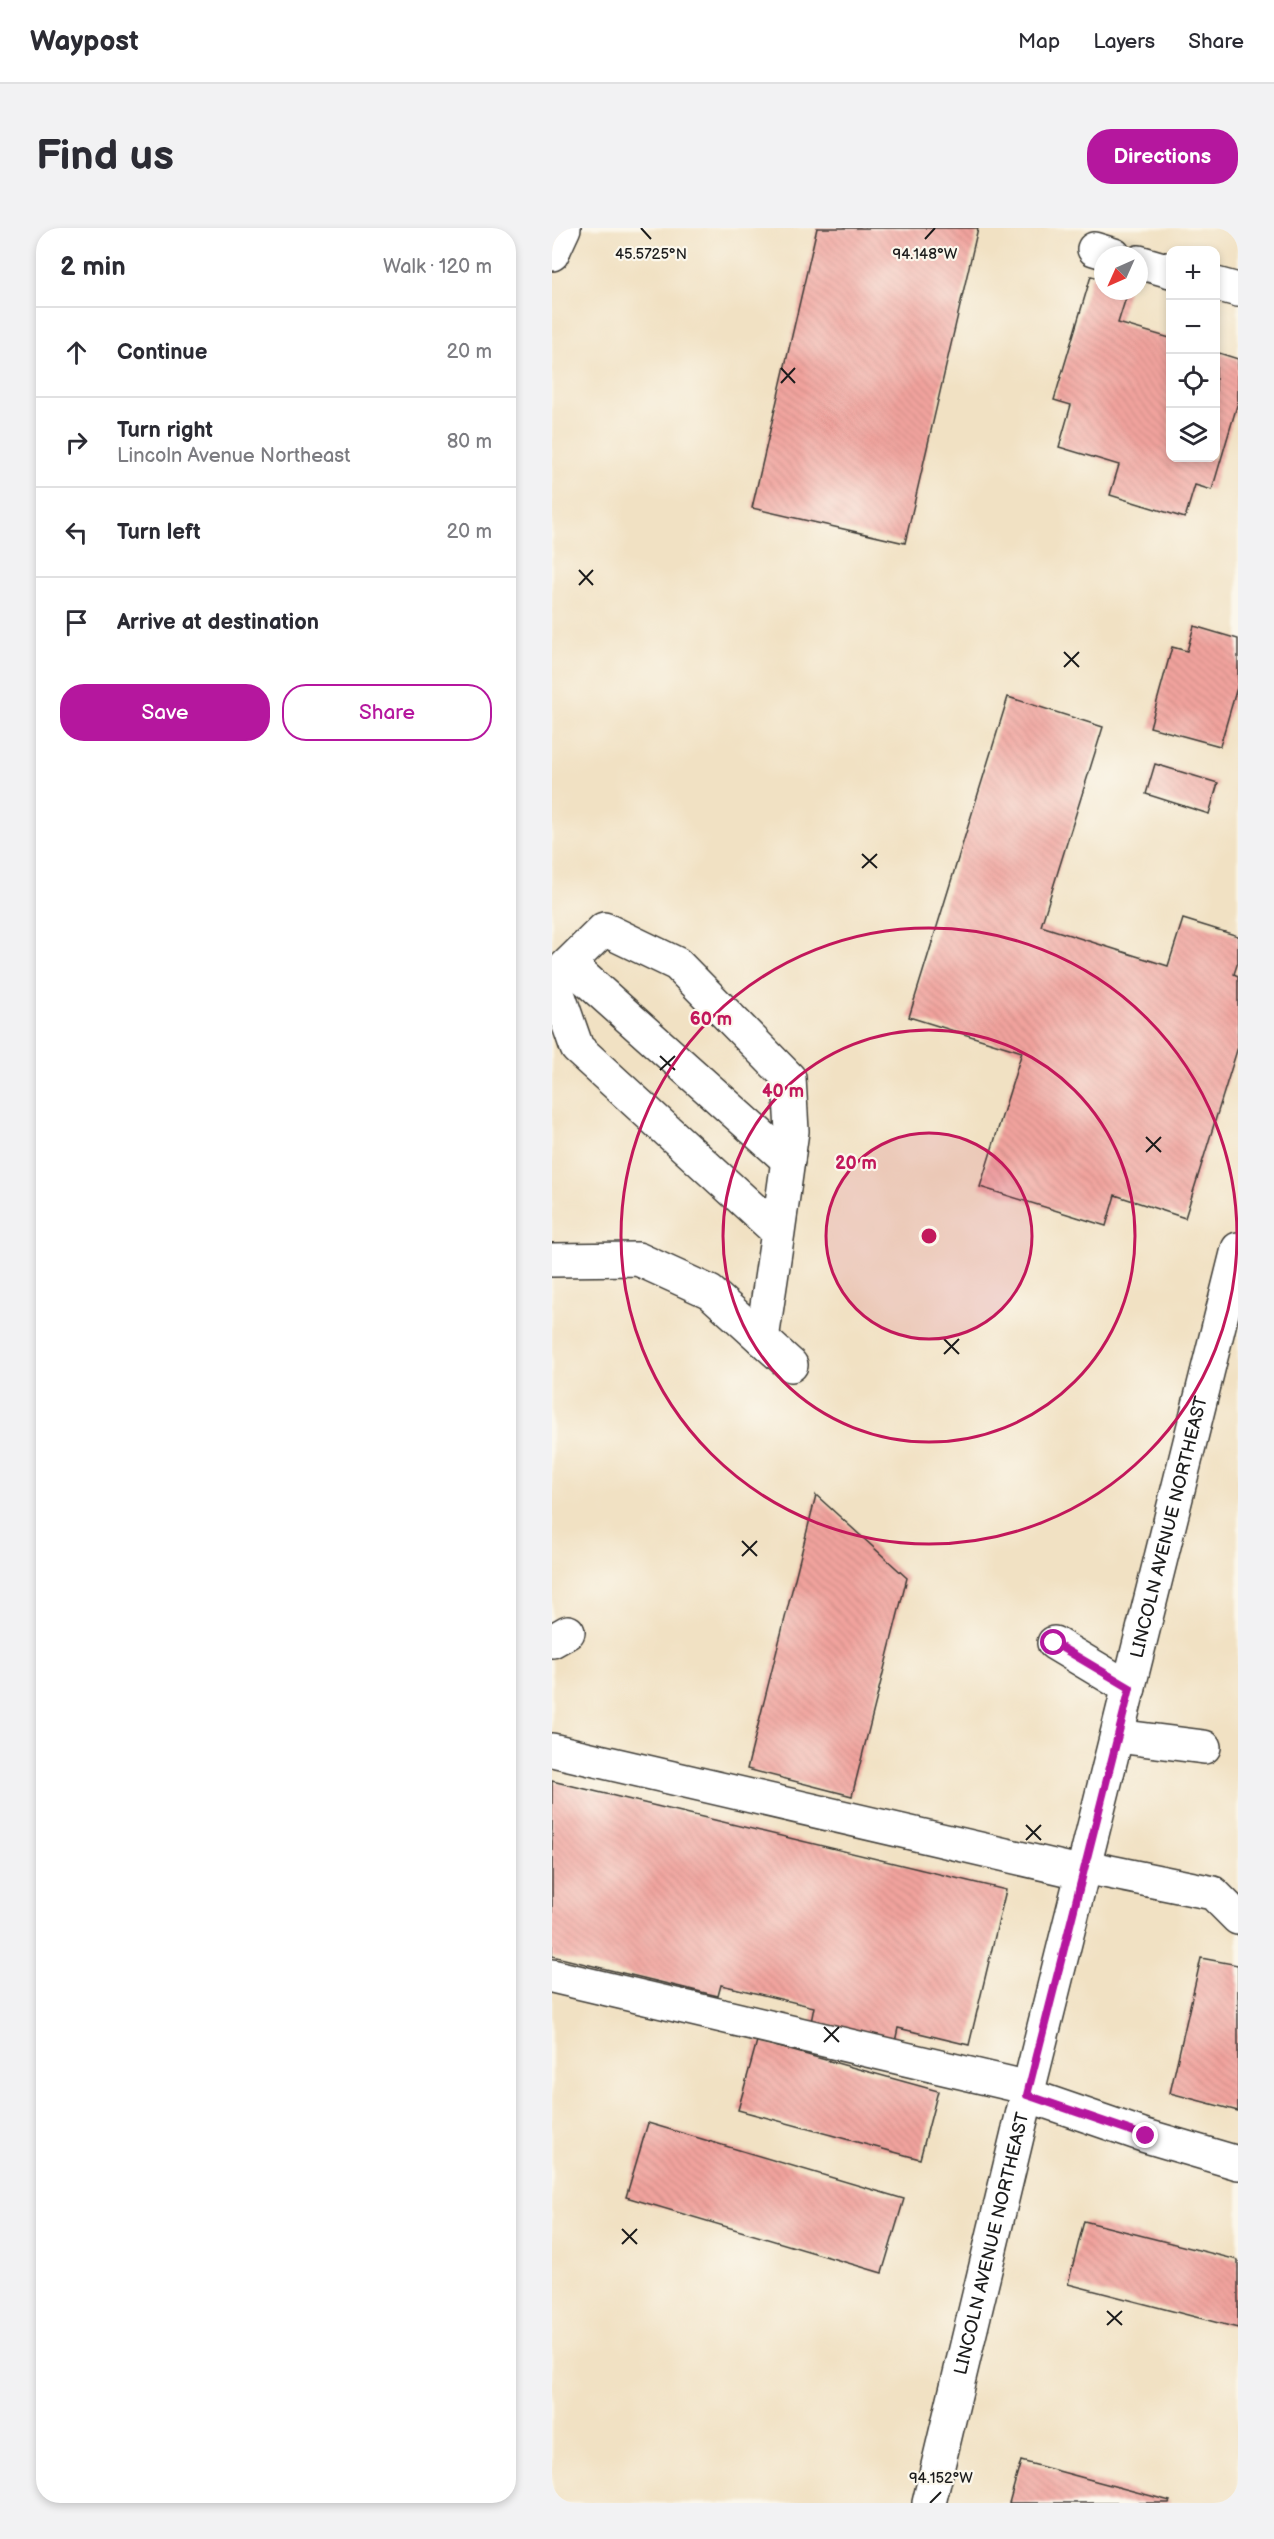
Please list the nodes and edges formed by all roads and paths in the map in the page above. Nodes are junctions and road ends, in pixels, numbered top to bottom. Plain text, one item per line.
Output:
1 (564, 228) edge
2 (552, 254) edge
3 (1148, 265) edge
4 (1166, 270) edge
5 (1220, 285) edge
6 (1238, 290) edge
7 (569, 964) junction
8 (788, 1160) junction
9 (778, 1232) junction
10 (1238, 1249) edge
11 (552, 1260) edge
12 (762, 1340) junction
13 (791, 1365) dead end
14 (1054, 1643) dead end
15 (1130, 1688) junction
16 (1117, 1736) junction
17 (1204, 1747) dead end
18 (552, 1750) edge
19 (1084, 1870) junction
20 (1238, 1918) edge
21 (552, 1976) edge
22 (1028, 2092) junction
23 (1238, 2163) edge
24 (929, 2503) edge

1 - 2 street
3 - 4 street
5 - 6 street
7 - 8 street
7 - 8 street
7 - 9 street
8 - 9 street
9 - 12 street
10 - 15 street, LINCOLN AVENUE NORTHEAST
11 - 12 street
12 - 13 street
14 - 15 street
15 - 16 street, LINCOLN AVENUE NORTHEAST
16 - 17 street
16 - 19 street, LINCOLN AVENUE NORTHEAST
18 - 19 street
19 - 20 street
19 - 22 street, LINCOLN AVENUE NORTHEAST
21 - 22 street
22 - 23 street
22 - 24 street, LINCOLN AVENUE NORTHEAST

